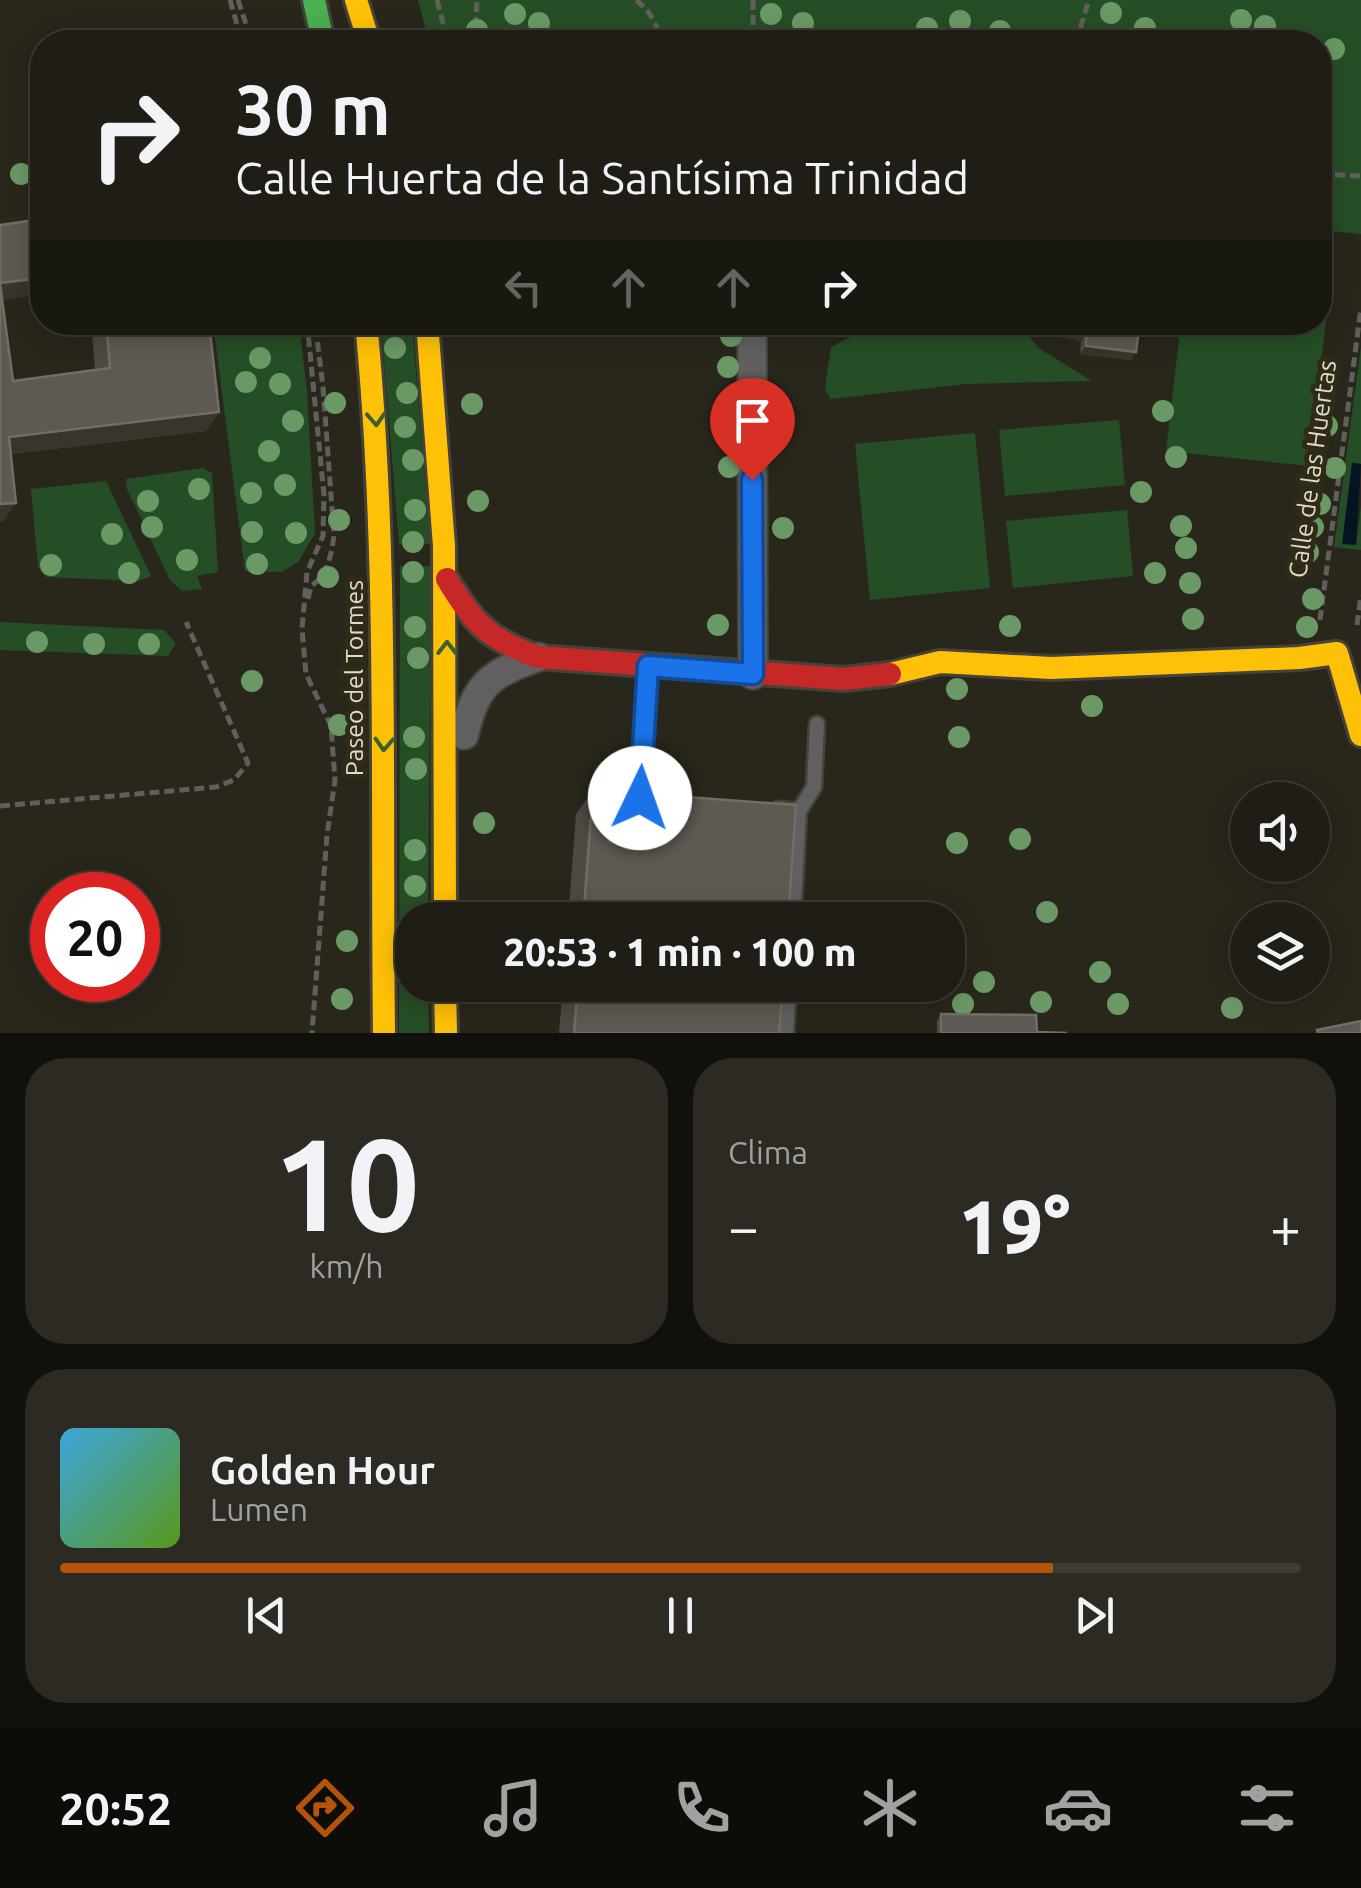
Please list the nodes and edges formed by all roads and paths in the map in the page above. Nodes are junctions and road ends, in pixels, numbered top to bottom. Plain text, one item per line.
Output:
1 (230, 0) edge
2 (238, 0) edge
3 (314, 0) edge
4 (356, 0) edge
5 (437, 0) edge
6 (476, 0) edge
7 (636, 0) edge
8 (753, 0) edge
9 (1089, 0) edge
10 (239, 30) edge
11 (248, 30) edge
12 (320, 30) edge
13 (365, 30) edge
14 (445, 30) edge
15 (475, 30) edge
16 (659, 30) edge
17 (753, 30) edge
18 (1080, 30) edge
19 (1332, 175) edge
20 (1361, 176) edge
21 (1361, 308) edge
22 (307, 335) edge
23 (317, 335) edge
24 (368, 335) edge
25 (429, 335) edge
26 (752, 335) edge
27 (323, 536) junction
28 (334, 536) junction
29 (347, 536) dead end
30 (330, 558) junction
31 (346, 558) dead end
32 (447, 578) junction
33 (1361, 595) edge
34 (308, 599) dead end
35 (186, 622) dead end
36 (1357, 625) dead end
37 (1318, 638) dead end
38 (538, 657) junction
39 (648, 666) junction
40 (753, 674) junction
41 (817, 724) dead end
42 (1361, 735) edge
43 (660, 800) edge
44 (0, 806) edge
45 (760, 808) edge
46 (799, 811) junction
47 (446, 819) junction
48 (445, 902) edge
49 (794, 902) edge
50 (445, 1002) edge
51 (788, 1002) edge
52 (312, 1033) edge
53 (384, 1033) edge
54 (446, 1033) edge
55 (786, 1033) edge

1 - 10 path
2 - 11 path
3 - 12 main road
4 - 13 main road
5 - 14 path
6 - 15 path
7 - 16 path
8 - 17 path
9 - 18 path
19 - 20 path
21 - 37 path, Calle de las Huertas
22 - 27 path
23 - 28 path
24 -> 53 main road, Paseo del Tormes
25 - 32 main road
26 - 40 street
27 - 28 path
27 - 52 path
28 - 29 path
28 - 30 path
30 - 31 path
30 - 34 path
32 - 38 main road
47 -> 32 main road
33 - 36 path
35 - 44 path
38 - 39 main road
38 - 47 street
39 - 40 main road
39 - 43 lane
40 - 42 main road
41 - 46 lane
45 - 46 lane
46 - 49 lane
47 - 48 main road
50 - 54 main road
51 - 55 lane

